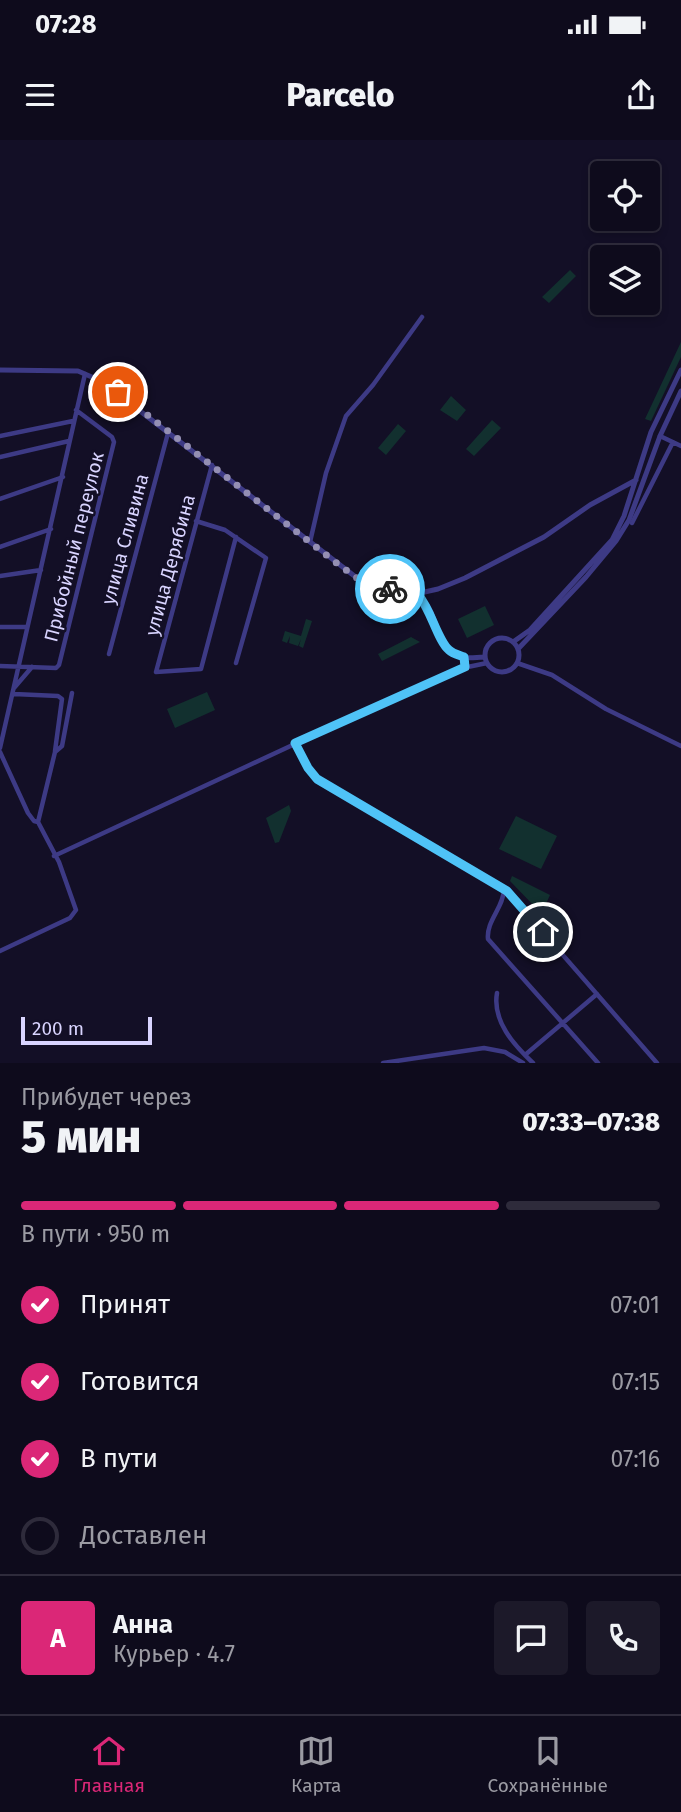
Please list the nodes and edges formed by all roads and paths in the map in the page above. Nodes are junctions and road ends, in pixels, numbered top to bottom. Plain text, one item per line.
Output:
1 (422, 317) dead end
2 (0, 370) edge
3 (681, 370) edge
4 (86, 373) junction
5 (681, 391) edge
6 (76, 410) junction
7 (73, 421) junction
8 (169, 432) junction
9 (651, 432) junction
10 (0, 436) edge
11 (660, 436) junction
12 (69, 441) junction
13 (673, 442) junction
14 (681, 446) edge
15 (0, 457) edge
16 (212, 466) junction
17 (64, 476) junction
18 (636, 480) junction
19 (627, 485) junction
20 (634, 487) junction
21 (0, 499) edge
22 (196, 521) junction
23 (632, 523) dead end
24 (51, 529) junction
25 (236, 537) junction
26 (310, 542) junction
27 (0, 547) edge
28 (41, 570) junction
29 (0, 576) edge
30 (379, 585) junction
31 (423, 595) junction
32 (26, 626) junction
33 (0, 627) edge
34 (513, 642) junction
35 (518, 649) junction
36 (109, 654) dead end
37 (464, 657) junction
38 (485, 657) junction
39 (236, 663) dead end
40 (517, 663) junction
41 (0, 666) edge
42 (17, 667) junction
43 (32, 667) junction
44 (465, 667) junction
45 (14, 691) junction
46 (72, 693) dead end
47 (0, 709) edge
48 (9, 709) junction
49 (295, 743) junction
50 (681, 746) edge
51 (0, 750) edge
52 (55, 752) junction
53 (38, 822) junction
54 (54, 856) junction
55 (504, 889) junction
56 (0, 951) edge
57 (497, 993) dead end
58 (597, 994) junction
59 (564, 1023) junction
60 (525, 1055) junction
61 (383, 1062) edge
62 (523, 1063) edge
63 (533, 1063) edge
64 (598, 1063) edge
65 (657, 1063) edge

1 - 26 street
2 - 4 street
3 - 9 street
4 - 6 street
4 - 8 street
5 - 11 street
6 - 7 street
6 - 43 street, Прибойный переулок
7 - 10 street
7 - 12 street
8 - 16 street
8 - 36 street, улица Сливина
9 - 11 street
9 - 18 street
11 - 13 street
11 - 35 street
12 - 15 street
12 - 17 street
13 - 14 street
13 - 23 street
16 - 22 street, улица Дерябина
16 - 26 street
17 - 21 street
17 - 24 street
18 - 19 street
18 - 20 street
19 - 20 street
19 - 31 street
20 - 34 street
22 - 25 street
22 - 25 street, улица Дерябина
24 - 27 street
24 - 28 street
25 - 39 street
26 - 30 street
28 - 29 street
28 - 32 street
30 - 31 street
30 - 37 street
31 - 38 street
32 - 33 street
32 - 42 street
34 - 35 street
34 - 38 street
35 - 40 street
37 - 38 street
37 - 44 street
38 - 40 street
38 - 44 street
40 - 50 street
41 - 42 street
42 - 43 street
42 - 45 street
43 - 45 street
44 - 49 street
45 - 48 street
45 - 52 street
46 - 52 street
47 - 48 street
48 - 51 street
49 - 54 street
49 - 55 street
51 - 53 street
52 - 53 street
53 - 54 street
54 - 56 street
55 - 58 street
55 - 59 street
57 - 60 street
58 - 59 street
58 - 65 street
59 - 60 street
59 - 64 street
60 - 63 street
61 - 62 street

